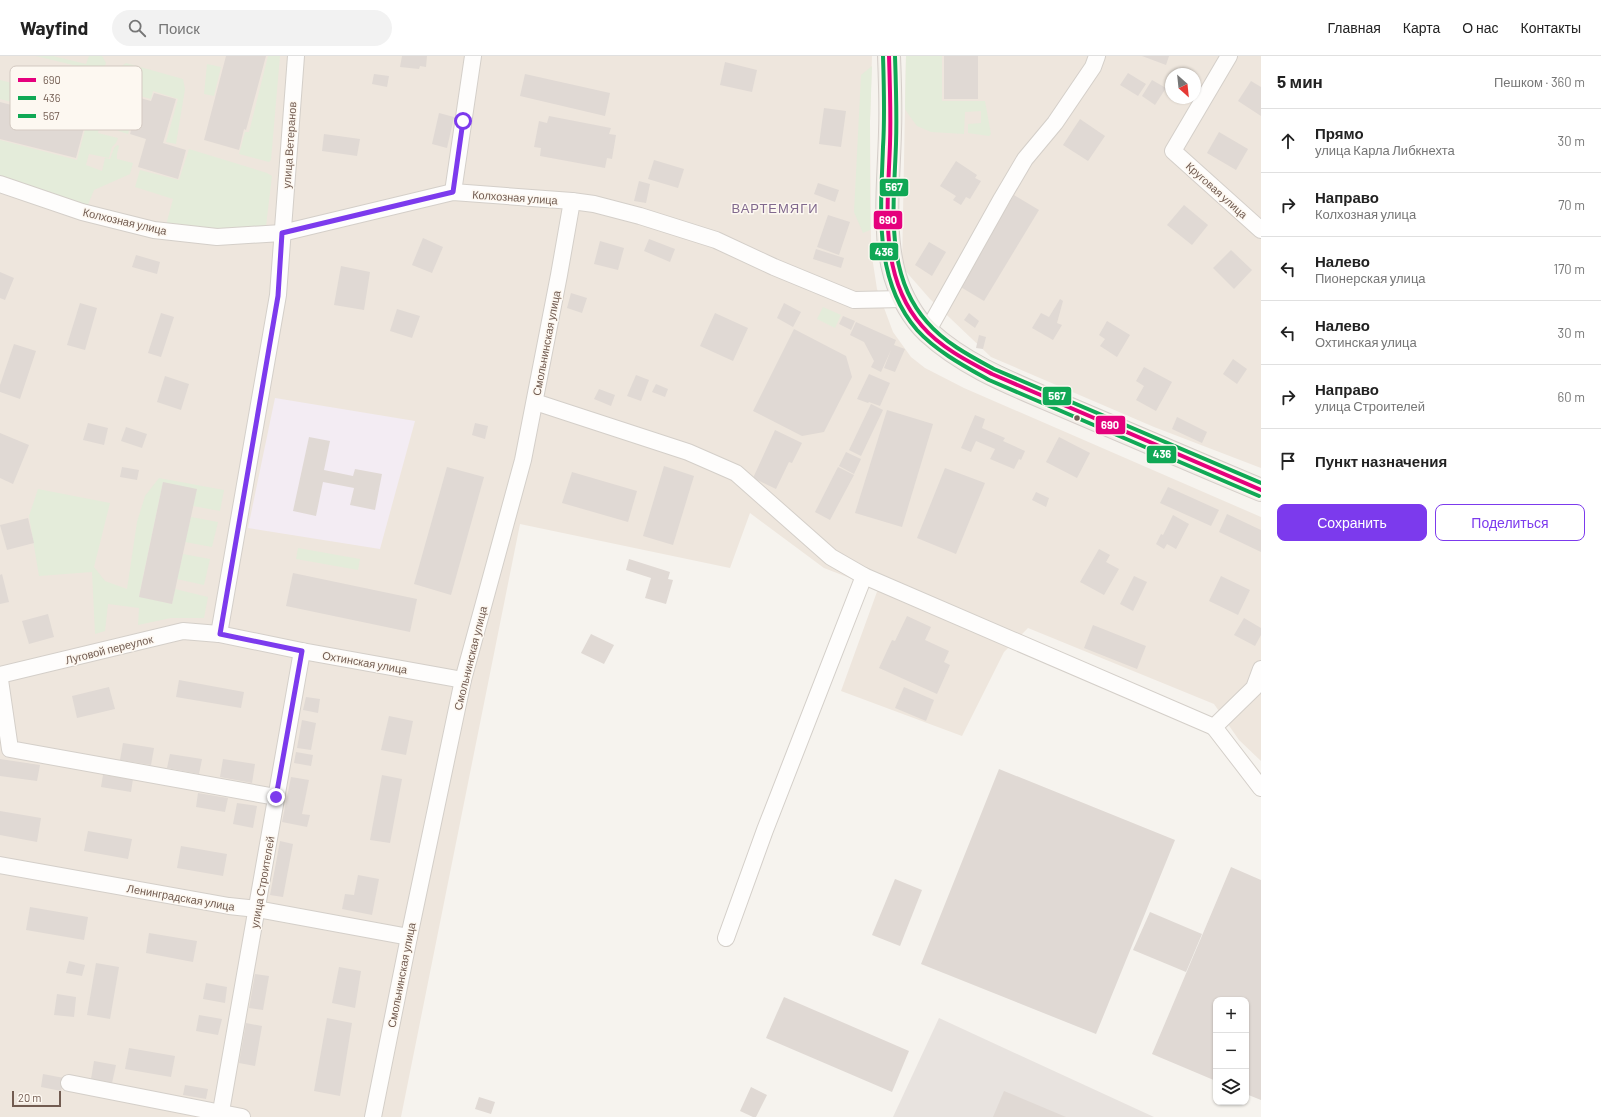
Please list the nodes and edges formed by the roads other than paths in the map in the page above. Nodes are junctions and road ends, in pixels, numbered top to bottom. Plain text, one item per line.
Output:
1 (296, 56) edge
2 (473, 56) edge
3 (889, 56) edge
4 (1097, 56) edge
5 (1229, 56) edge
6 (0, 184) edge
7 (453, 192) junction
8 (572, 201) junction
9 (1258, 222) edge
10 (282, 233) junction
11 (904, 299) junction
12 (927, 332) junction
13 (535, 402) junction
14 (1261, 490) edge
15 (864, 576) junction
16 (220, 634) junction
17 (302, 651) junction
18 (1261, 669) edge
19 (0, 675) edge
20 (0, 680) edge
21 (463, 680) junction
22 (1214, 727) junction
23 (1261, 788) edge
24 (276, 797) junction
25 (0, 865) edge
26 (257, 909) junction
27 (409, 937) junction
28 (726, 938) dead end
29 (69, 1083) dead end
30 (220, 1115) edge
31 (242, 1117) edge
32 (373, 1117) edge

1 - 10 street, улица Ветеранов
2 - 7 street
3 - 11 main road
4 - 12 street
5 - 9 street, Круговая улица
6 - 10 street, Колхозная улица
7 - 8 street, Колхозная улица
7 - 10 street, Колхозная улица
8 - 11 street, Колхозная улица
8 - 13 street, Смольнинская улица
10 - 16 street, улица Ветеранов
11 - 12 main road
12 - 14 main road
13 - 15 street
13 - 21 street, Смольнинская улица
15 - 22 street
15 - 28 street
16 - 17 street, Охтинская улица
16 - 19 street, Луговой переулок
17 - 21 street, Охтинская улица
17 - 24 street, улица Строителей
18 - 22 street
20 - 24 street
21 - 27 street, Смольнинская улица
22 - 23 street
24 - 26 street, улица Строителей
25 - 26 street, Ленинградская улица
26 - 27 street, Ленинградская улица
26 - 30 street, улица Строителей
27 - 32 street, Смольнинская улица
29 - 30 street
30 - 31 street

